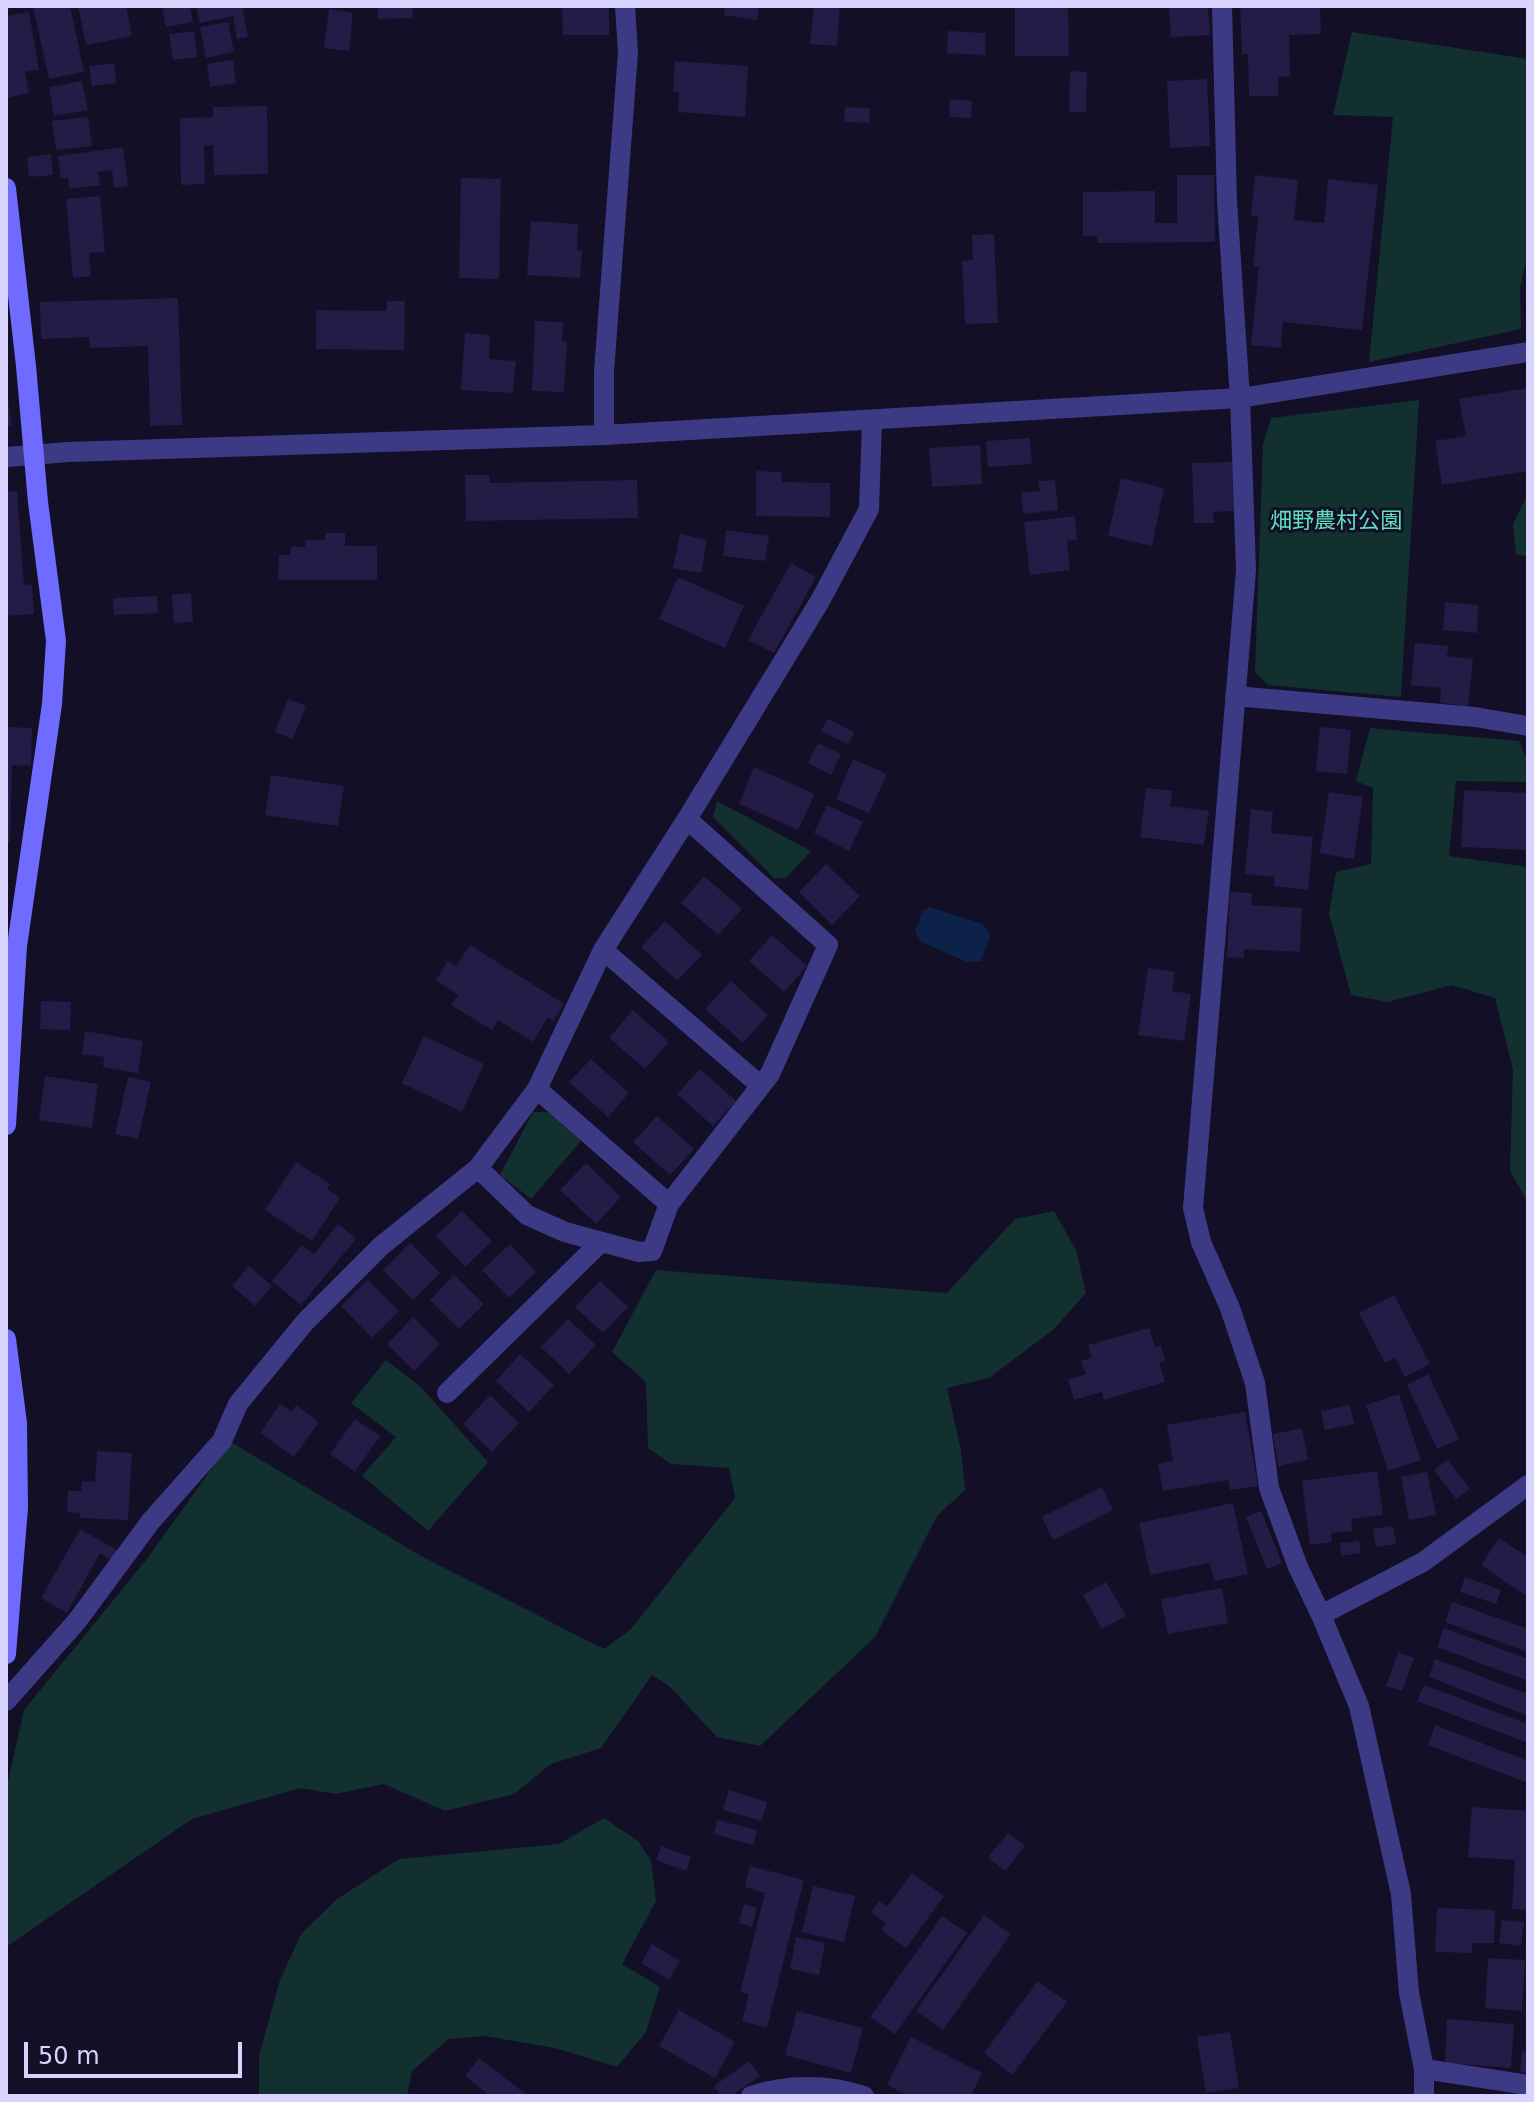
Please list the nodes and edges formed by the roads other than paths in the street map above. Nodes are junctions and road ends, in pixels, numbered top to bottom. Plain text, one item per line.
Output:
1 (625, 6) edge
2 (1222, 6) edge
3 (6, 188) edge
4 (1528, 352) edge
5 (1240, 398) junction
6 (872, 421) junction
7 (604, 435) junction
8 (33, 454) junction
9 (6, 457) edge
10 (1235, 696) junction
11 (1528, 726) edge
12 (687, 819) junction
13 (603, 950) junction
14 (761, 1086) junction
15 (537, 1089) junction
16 (6, 1125) edge
17 (478, 1168) junction
18 (669, 1204) junction
19 (601, 1242) junction
20 (6, 1339) edge
21 (447, 1393) dead end
22 (1528, 1485) edge
23 (1321, 1615) junction
24 (6, 1654) edge
25 (6, 1701) edge
26 (1424, 2069) junction
27 (1528, 2085) edge
28 (751, 2096) edge
29 (864, 2096) edge
30 (1424, 2096) edge

1 - 7 street
2 - 5 street
3 - 8 main road
4 - 5 street
5 - 6 street
5 - 10 street
6 - 7 street
6 - 12 street
7 - 8 street
8 - 9 street
8 - 16 main road
10 - 11 street
10 - 23 street
12 - 13 street
12 - 14 street
13 - 14 street
13 - 15 street
14 - 18 street
15 - 17 street
15 - 18 street
17 - 19 street
17 - 25 street
18 - 19 street
19 - 21 street
20 - 24 main road
22 - 23 street
23 - 26 street
26 - 27 street
26 - 30 street
28 - 29 street

